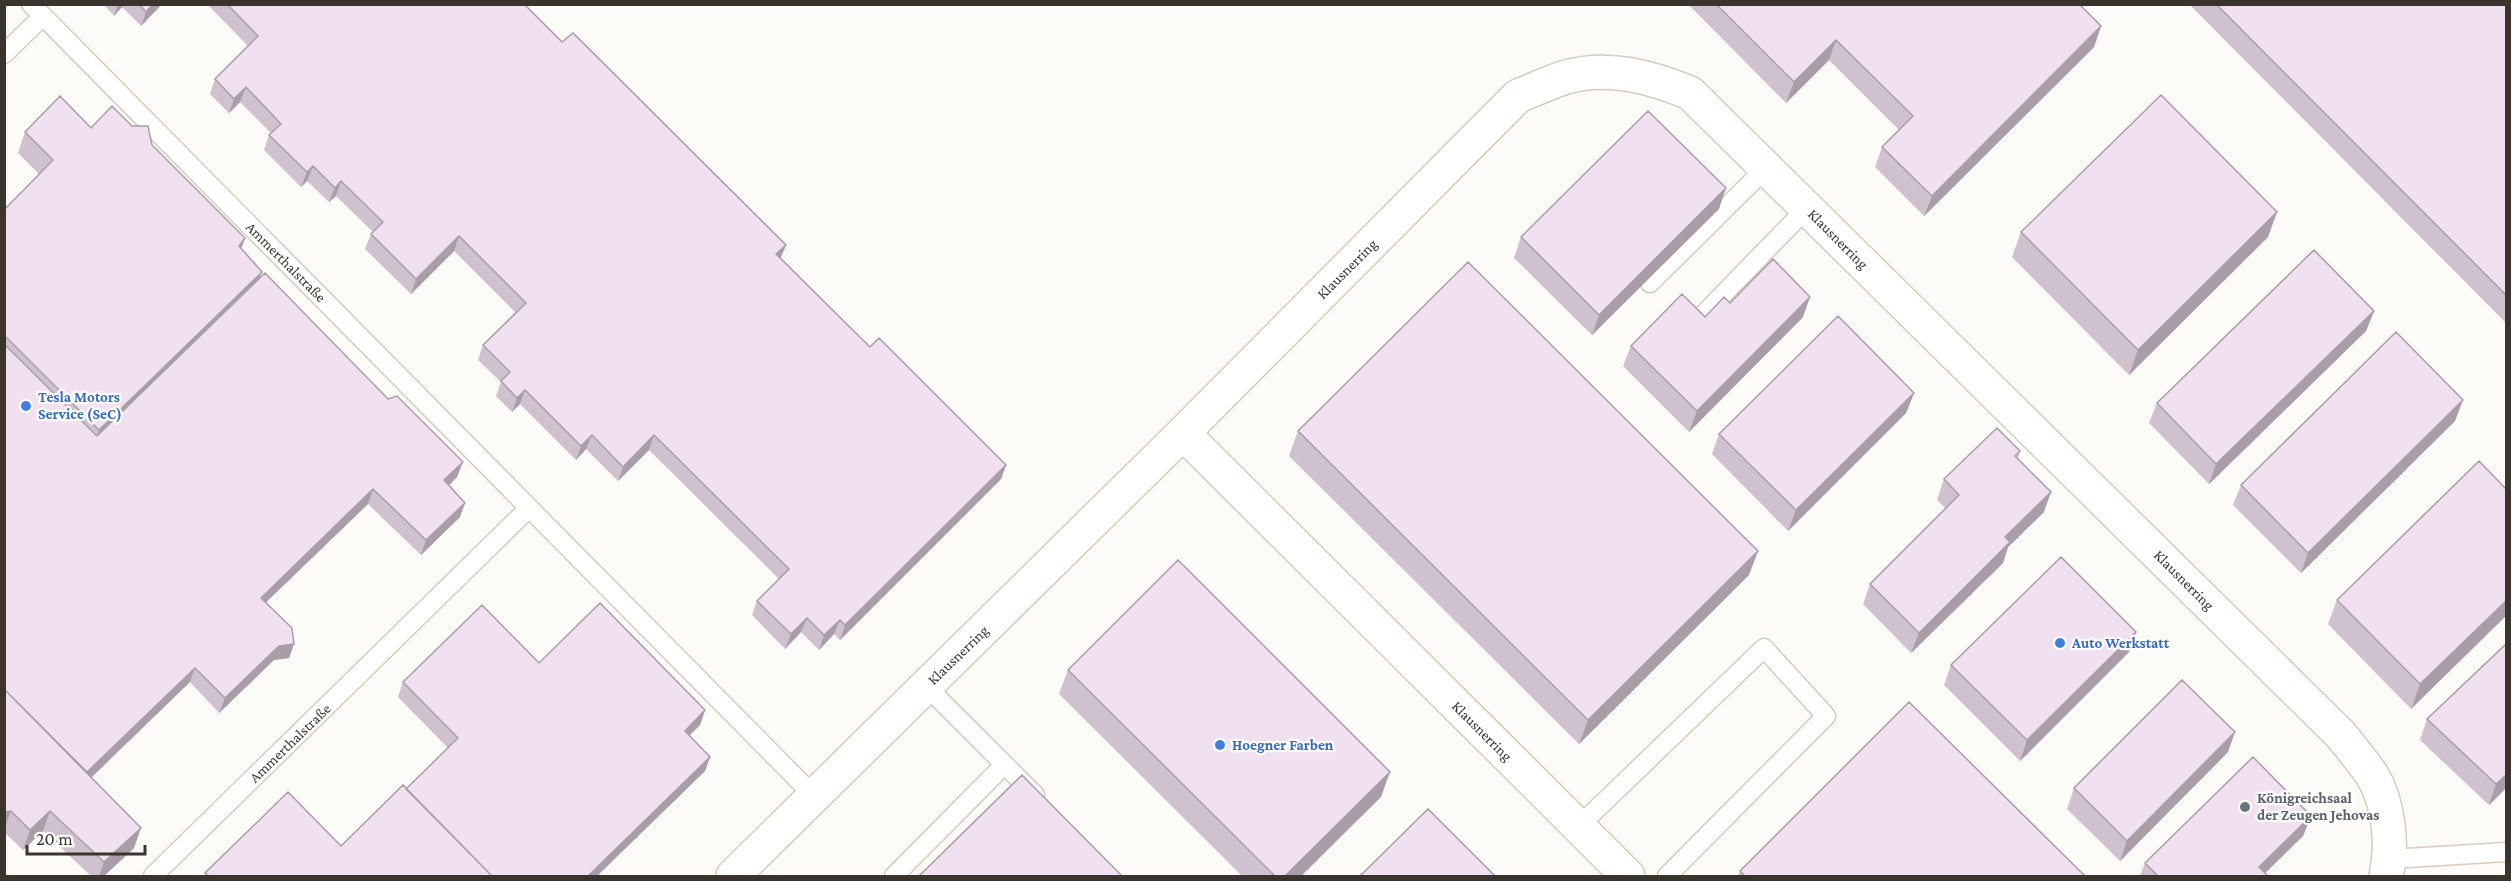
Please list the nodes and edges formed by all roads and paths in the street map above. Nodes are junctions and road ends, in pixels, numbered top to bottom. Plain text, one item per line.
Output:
1 (37, 10) edge
2 (4, 54) edge
3 (1766, 168) junction
4 (1807, 208) junction
5 (1650, 283) edge
6 (1700, 318) edge
7 (1184, 433) junction
8 (529, 508) junction
9 (926, 686) junction
10 (1004, 765) junction
11 (814, 796) junction
12 (1044, 805) edge
13 (1578, 827) junction
14 (2506, 852) edge
15 (2388, 868) edge
16 (153, 876) edge
17 (733, 876) edge
18 (894, 876) edge
19 (1628, 876) edge
20 (1667, 876) edge

1 - 2 lane, Ammerthalstraße
1 - 8 lane, Ammerthalstraße
3 - 4 street, Klausnerring
3 - 5 lane
3 - 7 street, Klausnerring
4 - 6 lane
4 - 15 street, Klausnerring
7 - 9 street, Klausnerring
7 - 13 street, Klausnerring
8 - 11 lane, Ammerthalstraße
8 - 16 lane, Ammerthalstraße
9 - 10 lane
9 - 11 street, Klausnerring
10 - 12 lane
10 - 18 lane
11 - 17 street, Klausnerring
13 - 19 street, Klausnerring
13 - 20 lane
14 - 15 lane

